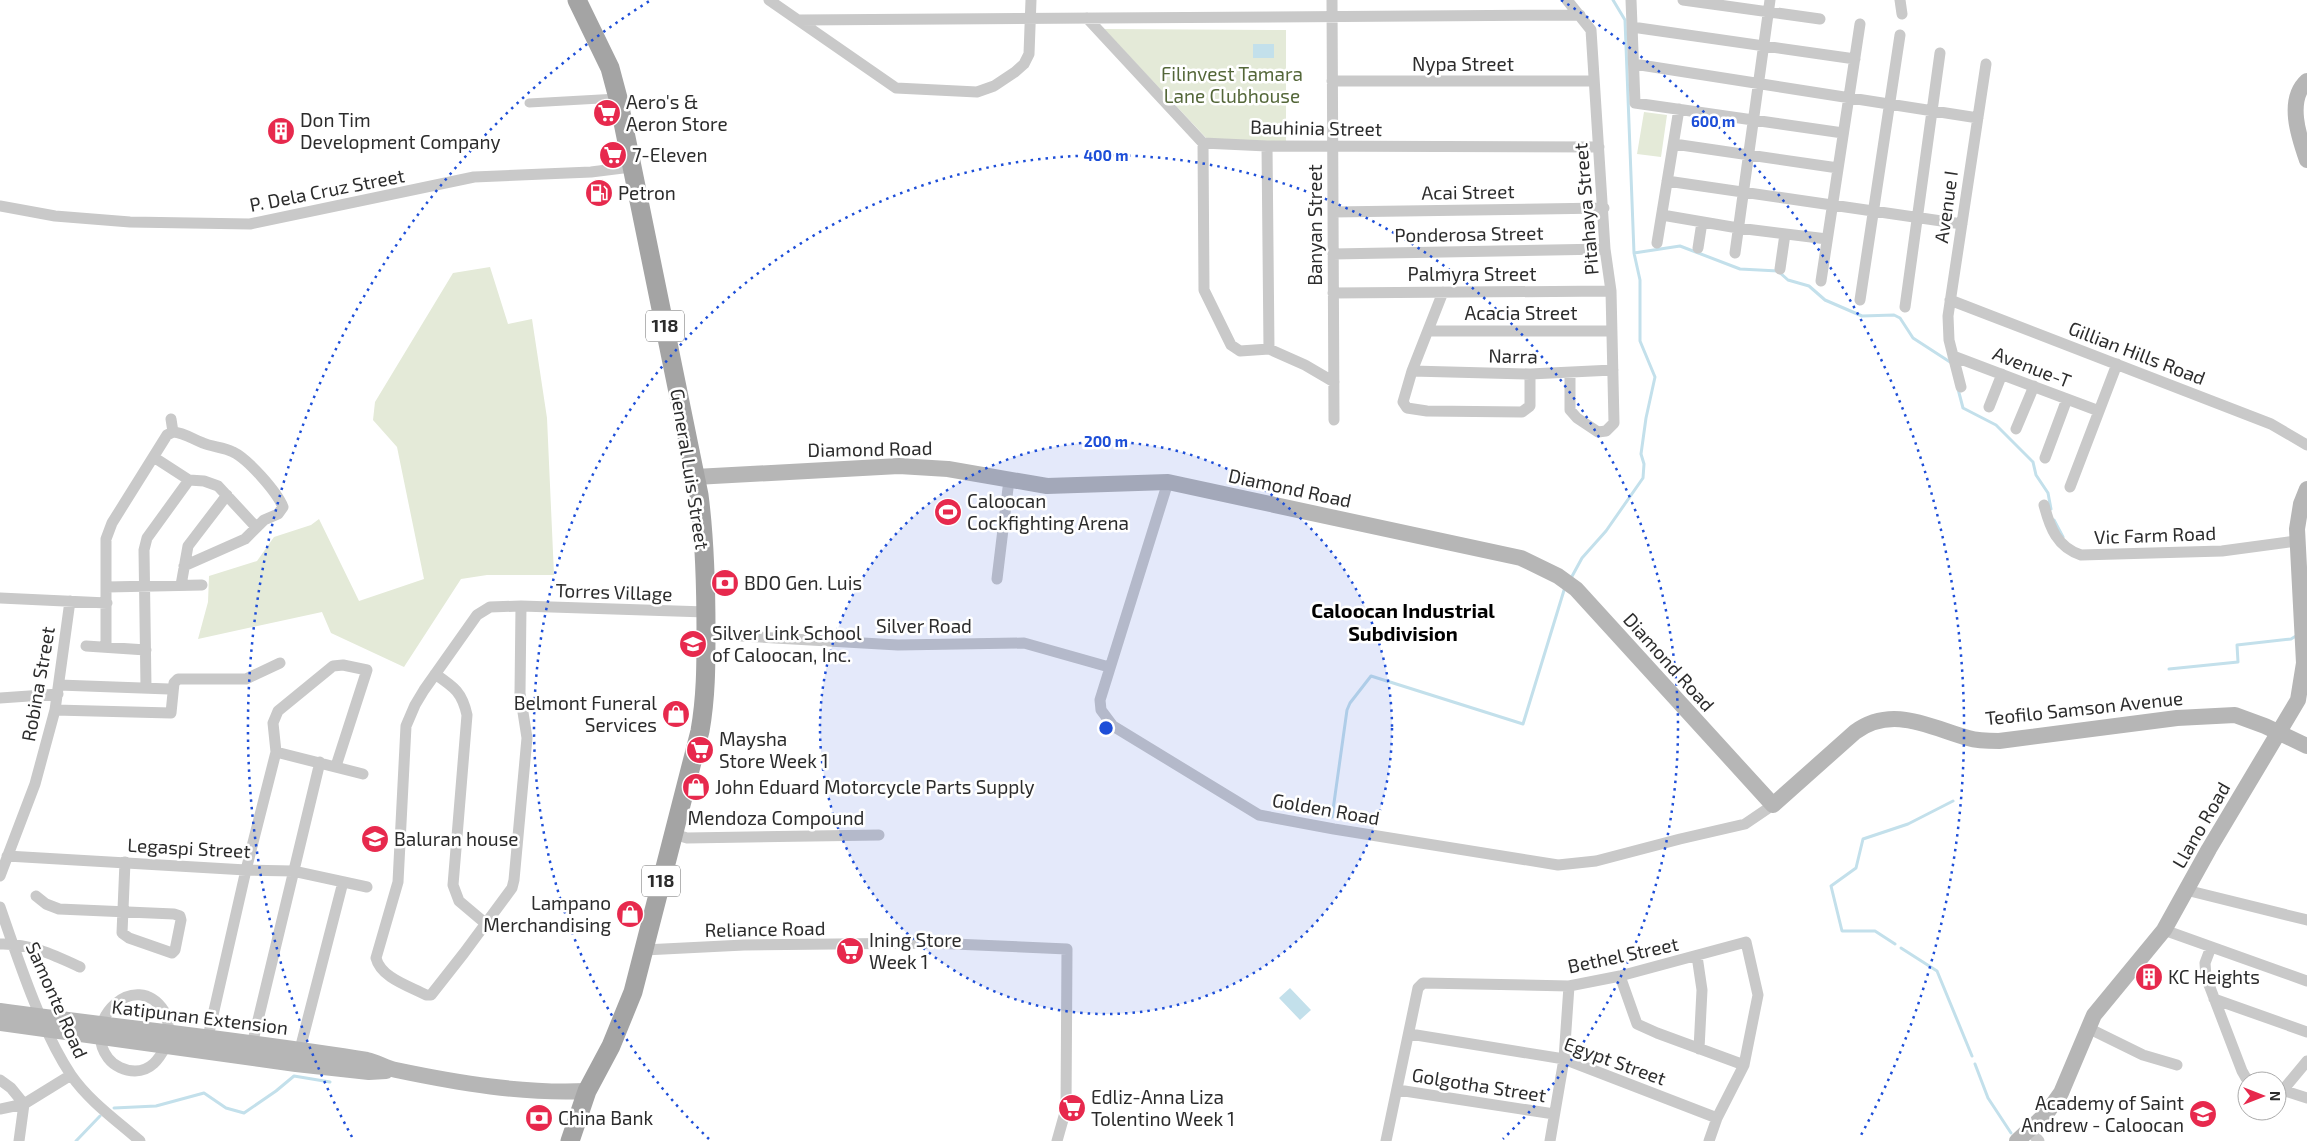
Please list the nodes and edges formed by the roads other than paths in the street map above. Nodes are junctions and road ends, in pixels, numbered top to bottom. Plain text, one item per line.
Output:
1 (577, 0) edge
2 (769, 0) edge
3 (1031, 0) edge
4 (1332, 0) edge
5 (1567, 0) edge
6 (1631, 0) edge
7 (1683, 0) edge
8 (1770, 0) edge
9 (1896, 0) edge
10 (1698, 1) edge
11 (1732, 4) edge
12 (1768, 12) junction
13 (1902, 14) dead end
14 (1580, 15) junction
15 (1332, 17) junction
16 (1087, 18) junction
17 (1031, 19) junction
18 (1820, 19) dead end
19 (799, 20) junction
20 (1860, 24) dead end
21 (1632, 27) junction
22 (1900, 35) dead end
23 (1764, 46) junction
24 (1940, 53) dead end
25 (1854, 59) junction
26 (1634, 64) junction
27 (1986, 64) dead end
28 (1332, 81) junction
29 (1594, 81) junction
30 (2307, 81) edge
31 (1758, 84) junction
32 (618, 98) junction
33 (1848, 98) junction
34 (529, 103) dead end
35 (1890, 104) junction
36 (1679, 109) junction
37 (1932, 110) junction
38 (1978, 118) junction
39 (1753, 120) junction
40 (1843, 133) junction
41 (1203, 143) junction
42 (1674, 144) junction
43 (1267, 146) junction
44 (1332, 146) junction
45 (1599, 148) junction
46 (1748, 155) junction
47 (2307, 160) edge
48 (631, 167) junction
49 (1838, 168) junction
50 (1668, 181) junction
51 (1743, 192) junction
52 (1832, 205) junction
53 (0, 206) edge
54 (1604, 208) junction
55 (1874, 211) junction
56 (1333, 212) junction
57 (1662, 215) junction
58 (1917, 217) junction
59 (1702, 222) junction
60 (1962, 224) junction
61 (1738, 228) junction
62 (1785, 234) junction
63 (1827, 239) junction
64 (1657, 243) dead end
65 (1698, 248) dead end
66 (1605, 249) junction
67 (1735, 253) dead end
68 (1333, 254) junction
69 (1780, 268) dead end
70 (1821, 281) dead end
71 (1611, 291) junction
72 (1443, 292) junction
73 (1333, 293) junction
74 (1860, 300) dead end
75 (1950, 300) junction
76 (1904, 308) dead end
77 (1429, 330) junction
78 (1612, 331) junction
79 (1269, 349) junction
80 (1953, 356) junction
81 (2117, 364) junction
82 (1613, 370) junction
83 (1412, 371) junction
84 (1570, 373) junction
85 (1530, 374) junction
86 (2002, 374) junction
87 (1334, 382) junction
88 (2034, 386) junction
89 (1962, 387) dead end
90 (2067, 399) junction
91 (1990, 407) dead end
92 (2099, 411) junction
93 (171, 419) dead end
94 (1334, 420) dead end
95 (2016, 429) dead end
96 (173, 432) junction
97 (2307, 445) edge
98 (154, 458) junction
99 (2045, 458) dead end
100 (695, 477) junction
101 (189, 480) junction
102 (1009, 480) junction
103 (1168, 482) junction
104 (2070, 487) dead end
105 (2307, 489) edge
106 (227, 495) junction
107 (2044, 504) dead end
108 (256, 527) junction
109 (2296, 541) junction
110 (184, 566) junction
111 (997, 579) dead end
112 (181, 585) junction
113 (202, 585) dead end
114 (107, 587) junction
115 (146, 587) junction
116 (0, 598) edge
117 (70, 601) junction
118 (107, 603) junction
119 (521, 606) junction
120 (706, 612) junction
121 (706, 634) junction
122 (86, 646) dead end
123 (106, 647) junction
124 (146, 650) junction
125 (280, 663) dead end
126 (1109, 667) junction
127 (435, 674) junction
128 (146, 688) junction
129 (169, 689) dead end
130 (59, 690) junction
131 (0, 698) edge
132 (55, 710) junction
133 (2280, 733) junction
134 (2307, 746) edge
135 (276, 752) junction
136 (320, 762) junction
137 (336, 766) junction
138 (362, 774) dead end
139 (1773, 805) junction
140 (674, 834) junction
141 (879, 836) dead end
142 (7, 856) junction
143 (125, 862) junction
144 (246, 870) junction
145 (293, 871) junction
146 (0, 876) edge
147 (343, 882) junction
148 (367, 887) dead end
149 (2186, 890) junction
150 (36, 896) dead end
151 (0, 907) edge
152 (122, 912) junction
153 (2307, 920) edge
154 (485, 923) junction
155 (2164, 930) junction
156 (0, 944) edge
157 (13, 944) junction
158 (2211, 947) junction
159 (644, 950) junction
160 (1697, 956) junction
161 (80, 967) dead end
162 (1620, 976) junction
163 (2307, 981) edge
164 (1569, 986) junction
165 (2214, 999) junction
166 (0, 1011) edge
167 (0, 1023) edge
168 (44, 1024) junction
169 (2088, 1028) junction
170 (101, 1031) junction
171 (2307, 1032) edge
172 (1410, 1034) junction
173 (208, 1037) junction
174 (168, 1040) junction
175 (1698, 1049) junction
176 (251, 1050) junction
177 (298, 1057) junction
178 (1564, 1059) junction
179 (2307, 1061) edge
180 (1744, 1065) junction
181 (2177, 1065) dead end
182 (2242, 1071) edge
183 (71, 1075) junction
184 (0, 1080) edge
185 (2287, 1082) edge
186 (1398, 1090) junction
187 (587, 1091) junction
188 (2287, 1092) edge
189 (2307, 1098) edge
190 (24, 1104) junction
191 (0, 1109) edge
192 (1554, 1114) junction
193 (1717, 1118) junction
194 (2035, 1136) edge
195 (19, 1141) edge
196 (140, 1141) edge
197 (570, 1141) edge
198 (1058, 1141) edge
199 (1386, 1141) edge
200 (1550, 1141) edge
201 (1710, 1141) edge
202 (2017, 1141) edge

1 - 32 main road, General Luis Street / 118
2 - 19 street
3 - 17 street
4 - 15 street, Banyan Street
5 - 14 street, Pitahaya Street
6 - 21 street
7 - 10 street
8 - 12 street
9 - 13 street
10 - 11 street
11 - 12 street
12 - 18 street
12 - 23 street
14 - 15 street
14 - 29 street, Pitahaya Street
15 - 16 street
15 - 28 street, Banyan Street
16 - 17 street
16 - 41 street
17 - 19 street
17 - 19 street
20 - 25 street
21 - 23 street
21 - 26 street
22 - 35 street
23 - 25 street
23 - 31 street
24 - 37 street
25 - 33 street
26 - 31 street
26 - 36 street
27 - 38 street, Avenue I
28 - 29 street, Nypa Street
28 - 44 street, Banyan Street
29 - 45 street, Pitahaya Street
30 - 47 main road
31 - 33 street
31 - 39 street
32 - 34 street
32 - 48 main road, General Luis Street / 118
33 - 35 street
33 - 40 street
35 - 37 street
35 - 55 street
36 - 39 street
36 - 42 street
37 - 38 street
37 - 58 street
38 - 60 street, Avenue I
39 - 40 street
39 - 46 street
40 - 49 street
41 - 43 street, Bauhinia Street
41 - 79 street
42 - 46 street
42 - 50 street
43 - 44 street, Bauhinia Street
43 - 79 street
44 - 45 street, Bauhinia Street
44 - 56 street, Banyan Street
45 - 54 street, Pitahaya Street
46 - 49 street
46 - 51 street
48 - 53 street, P. Dela Cruz Street
48 - 100 main road, General Luis Street / 118
49 - 52 street
50 - 51 street
50 - 57 street
51 - 52 street
51 - 61 street
52 - 55 street
52 - 63 street
54 - 56 street, Acai Street
54 - 66 street, Pitahaya Street
55 - 58 street
55 - 74 street
56 - 68 street, Banyan Street
57 - 59 street
57 - 64 street
58 - 60 street
58 - 76 street
59 - 61 street
59 - 65 street
60 - 75 street, Avenue I
61 - 62 street
61 - 67 street
62 - 63 street
62 - 69 street
63 - 70 street
66 - 68 street, Ponderosa Street
66 - 71 street, Pitahaya Street
68 - 73 street, Banyan Street
71 - 72 street, Palmyra Street
71 - 78 street, Pitahaya Street
72 - 73 street, Palmyra Street
72 - 77 street
73 - 87 street, Banyan Street
75 - 80 street, Avenue I
75 - 81 street, Gillian Hills Road
77 - 78 street, Acacia Street
77 - 83 street
78 - 82 street, Pitahaya Street
79 - 87 street
80 - 86 street, Avenue-T
80 - 89 street, Avenue I
81 - 92 street
81 - 97 street, Gillian Hills Road
82 - 84 street, Narra
82 - 84 street, Pitahaya Street
83 - 85 street, Narra
83 - 85 street
84 - 85 street, Narra
86 - 88 street, Avenue-T
86 - 91 street
87 - 94 street, Banyan Street
88 - 90 street, Avenue-T
88 - 95 street
90 - 92 street, Avenue-T
90 - 99 street
92 - 104 street
93 - 96 street
96 - 98 street
96 - 108 street
98 - 101 street
98 - 114 street
100 - 102 main road, Diamond Road
100 - 120 main road, General Luis Street / 118
101 - 106 street
101 - 115 street
102 - 103 main road, Diamond Road
102 - 111 street
103 - 126 street, Golden Road
103 - 139 main road, Diamond Road
105 - 109 main road, Llano Road
106 - 108 street
106 - 110 street
107 - 109 street, Vic Farm Road
108 - 110 street
109 - 133 main road, Llano Road
110 - 112 street
112 - 113 street
112 - 115 street
114 - 115 street
114 - 118 street
115 - 124 street
116 - 117 street
117 - 118 street
117 - 130 street, Robina Street
118 - 123 street
119 - 120 street, Torres Village
119 - 127 street, Torres Village
119 - 154 street
120 - 121 main road, General Luis Street / 118
121 - 126 street, Silver Road
121 - 140 main road, General Luis Street / 118
122 - 123 street
123 - 124 street
124 - 128 street
125 - 132 street
126 - 139 street, Golden Road
127 - 154 street
127 - 154 street, Torres Village
128 - 129 street
128 - 130 street
130 - 131 street
130 - 132 street, Robina Street
132 - 142 street, Robina Street
133 - 134 main road, Teofilo Samson Avenue
133 - 139 main road, Teofilo Samson Avenue
133 - 149 main road, Llano Road
135 - 136 street
135 - 137 street
135 - 144 street
136 - 137 street
136 - 145 street
137 - 138 street
140 - 141 street, Mendoza Compound
140 - 159 main road, General Luis Street / 118
142 - 143 street, Legaspi Street
142 - 146 street
143 - 144 street, Legaspi Street
143 - 152 street
144 - 145 street, Legaspi Street
144 - 173 street
145 - 147 street, Legaspi Street
145 - 176 street
147 - 148 street, Legaspi Street
147 - 177 street
149 - 153 street
149 - 155 main road, Llano Road
150 - 152 street
151 - 157 street, Samonte Road
152 - 152 street
155 - 158 street
155 - 169 main road, Llano Road
156 - 157 street
157 - 161 street
157 - 168 street, Samonte Road
158 - 163 street
158 - 165 street
159 - 187 main road, General Luis Street / 118
159 - 198 street, Reliance Road
160 - 162 street, Bethel Street
160 - 175 street
160 - 180 street, Bethel Street
162 - 164 street, Bethel Street
162 - 175 street
164 - 172 street, Bethel Street
164 - 178 street
165 - 171 street
165 - 182 street
166 - 168 main road, Katipunan Extension
167 - 168 main road, Katipunan Extension
168 - 170 main road, Katipunan Extension
168 - 183 street, Samonte Road
169 - 181 street
169 - 194 main road, Llano Road
170 - 174 main road, Katipunan Extension
170 - 174 street
170 - 174 street
172 - 178 street, Egypt Street
172 - 186 street
173 - 174 main road, Katipunan Extension
173 - 176 main road, Katipunan Extension
174 - 176 main road, Katipunan Extension
175 - 180 street
176 - 177 main road, Katipunan Extension
177 - 187 main road, Katipunan Extension
178 - 192 street
178 - 193 street, Egypt Street
179 - 185 street
180 - 193 street
183 - 190 street
183 - 196 street, Samonte Road
184 - 190 street
186 - 192 street, Golgotha Street
186 - 199 street
187 - 197 main road, General Luis Street / 118
188 - 189 street
190 - 191 street
190 - 195 street
192 - 200 street
193 - 201 street
194 - 202 main road, Llano Road

